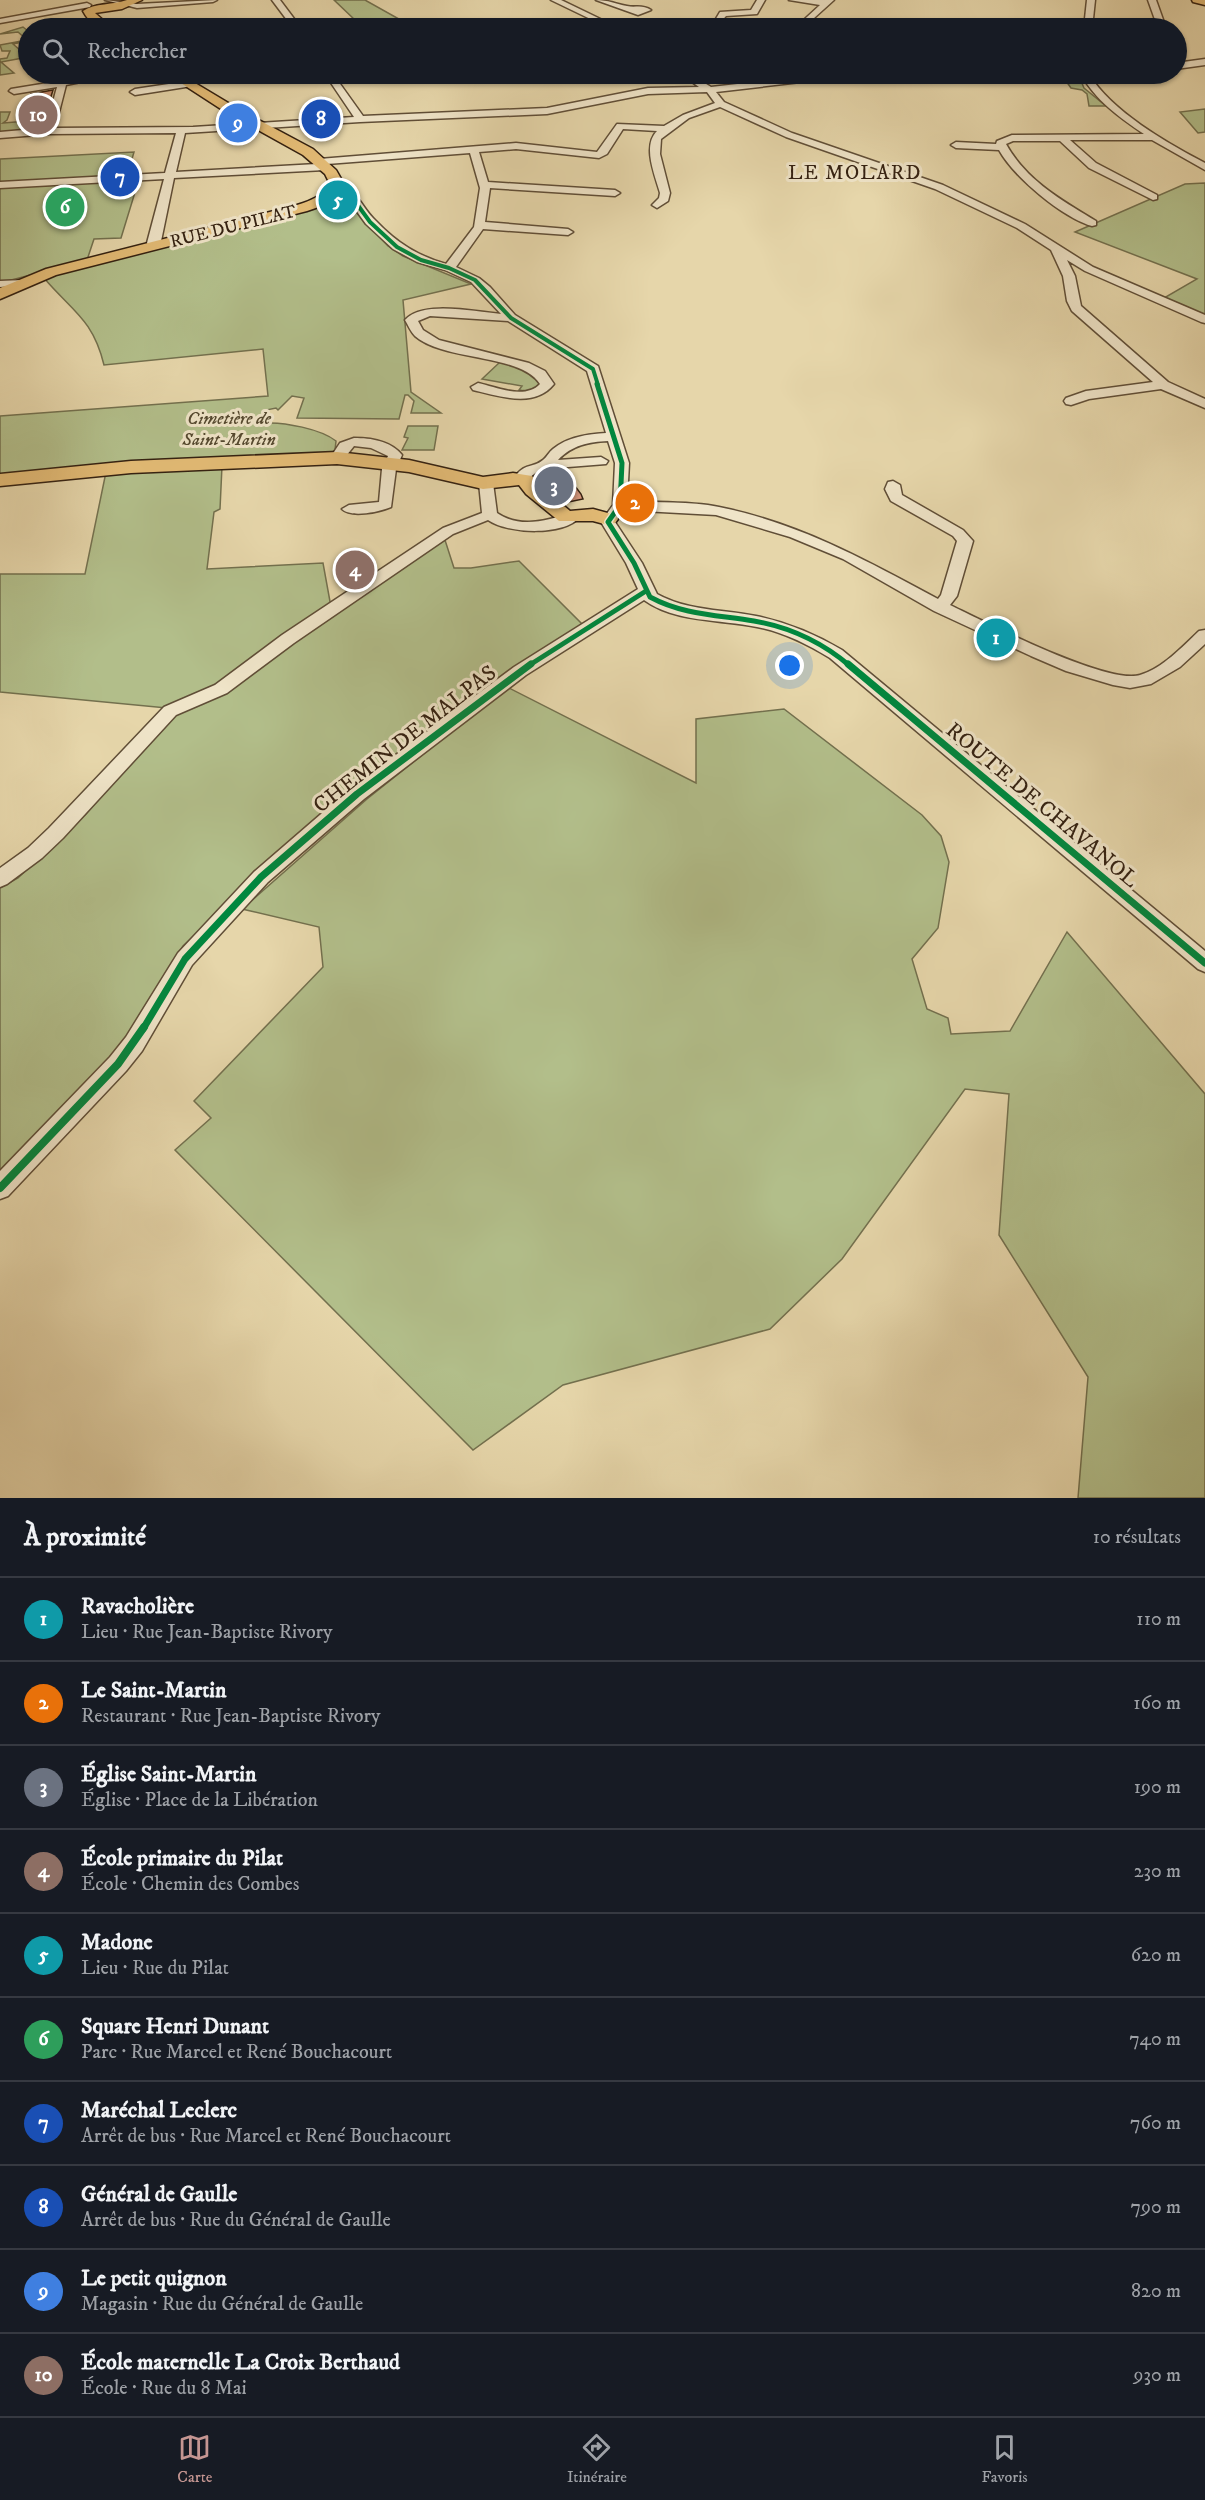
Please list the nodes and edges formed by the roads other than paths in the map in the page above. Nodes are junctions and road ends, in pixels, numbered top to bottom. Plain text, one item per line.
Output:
1 (109, 0) edge
2 (213, 0) edge
3 (276, 0) edge
4 (555, 0) edge
5 (600, 0) edge
6 (761, 0) edge
7 (793, 0) edge
8 (1091, 0) edge
9 (1152, 0) edge
10 (1197, 0) edge
11 (53, 1) edge
12 (829, 2) edge
13 (1205, 2) edge
14 (137, 3) edge
15 (126, 4) junction
16 (89, 5) edge
17 (627, 9) dead end
18 (17, 18) joint
19 (290, 18) edge
20 (594, 18) edge
21 (720, 18) edge
22 (811, 18) edge
23 (1089, 18) edge
24 (1158, 18) edge
25 (0, 21) edge
26 (1205, 62) edge
27 (1187, 63) edge
28 (57, 84) edge
29 (63, 84) edge
30 (189, 84) joint
31 (336, 84) edge
32 (701, 84) edge
33 (734, 84) edge
34 (1091, 84) edge
35 (709, 89) junction
36 (14, 91) dead end
37 (135, 92) dead end
38 (721, 104) junction
39 (360, 119) junction
40 (261, 125) junction
41 (665, 129) junction
42 (50, 131) junction
43 (181, 131) junction
44 (0, 135) edge
45 (1155, 137) junction
46 (1063, 138) junction
47 (956, 145) dead end
48 (1001, 147) junction
49 (474, 150) junction
50 (322, 164) junction
51 (1205, 167) edge
52 (169, 176) junction
53 (0, 185) edge
54 (484, 185) junction
55 (336, 189) junction
56 (615, 193) dead end
57 (1153, 197) dead end
58 (657, 205) dead end
59 (1092, 223) dead end
60 (479, 225) junction
61 (568, 232) dead end
62 (154, 246) junction
63 (1058, 249) junction
64 (449, 268) junction
65 (23, 283) junction
66 (0, 284) edge
67 (0, 294) edge
68 (511, 318) junction
69 (1205, 319) edge
70 (1163, 385) junction
71 (478, 387) dead end
72 (1071, 401) dead end
73 (1205, 404) edge
74 (613, 437) junction
75 (596, 458) dead end
76 (391, 464) junction
77 (547, 465) junction
78 (520, 479) junction
79 (0, 480) edge
80 (486, 483) junction
81 (893, 485) dead end
82 (349, 509) dead end
83 (614, 512) junction
84 (490, 515) junction
85 (573, 517) junction
86 (646, 591) junction
87 (940, 607) junction
88 (1205, 635) edge
89 (0, 879) edge
90 (1205, 963) edge
91 (0, 1188) edge

1 - 15 street
2 - 14 street
3 - 19 street
4 - 20 street
5 - 17 street
6 - 21 street
7 - 12 street
8 - 23 street
9 - 24 street
10 - 13 main road
11 - 16 street
12 - 22 street
14 - 15 main road
15 - 16 main road
16 - 18 street
18 - 25 street
26 - 27 street
28 - 36 street
29 - 42 street
30 - 37 street
30 - 40 main road
31 - 39 street
32 - 35 street
33 - 35 street
34 - 45 street
35 - 38 street
35 - 39 street
38 - 41 street
38 - 63 street
39 - 40 street
40 - 43 street
40 - 50 main road
41 - 49 street
41 - 58 street
42 - 43 street
42 - 44 street
43 - 52 street
45 - 46 street
45 - 51 street
46 - 48 street
46 - 57 street
47 - 48 street
48 - 59 street
49 - 50 street
49 - 54 street
50 - 52 street
50 - 55 main road
52 - 53 street
52 - 62 street
54 - 56 street
54 - 60 street
55 - 62 main road, RUE DU PILAT
55 - 64 street
60 - 61 street
60 - 64 street
62 - 65 main road, RUE DU PILAT
63 - 69 street
63 - 70 street
64 - 68 street
65 - 66 street
65 - 67 main road, RUE DU PILAT
68 - 71 street
68 - 74 street
70 - 72 street
70 - 73 street
74 - 77 street
74 - 83 street
75 - 77 street
76 - 79 main road
76 - 80 main road
76 - 82 street
77 - 78 street
78 - 80 main road
78 - 85 main road
80 - 84 street
81 - 87 street
83 - 85 main road
83 - 86 street
83 - 87 street
84 - 85 street
84 - 89 street
86 - 90 street, ROUTE DE CHAVANOL
86 - 91 street, CHEMIN DE MALPAS
87 - 88 street

